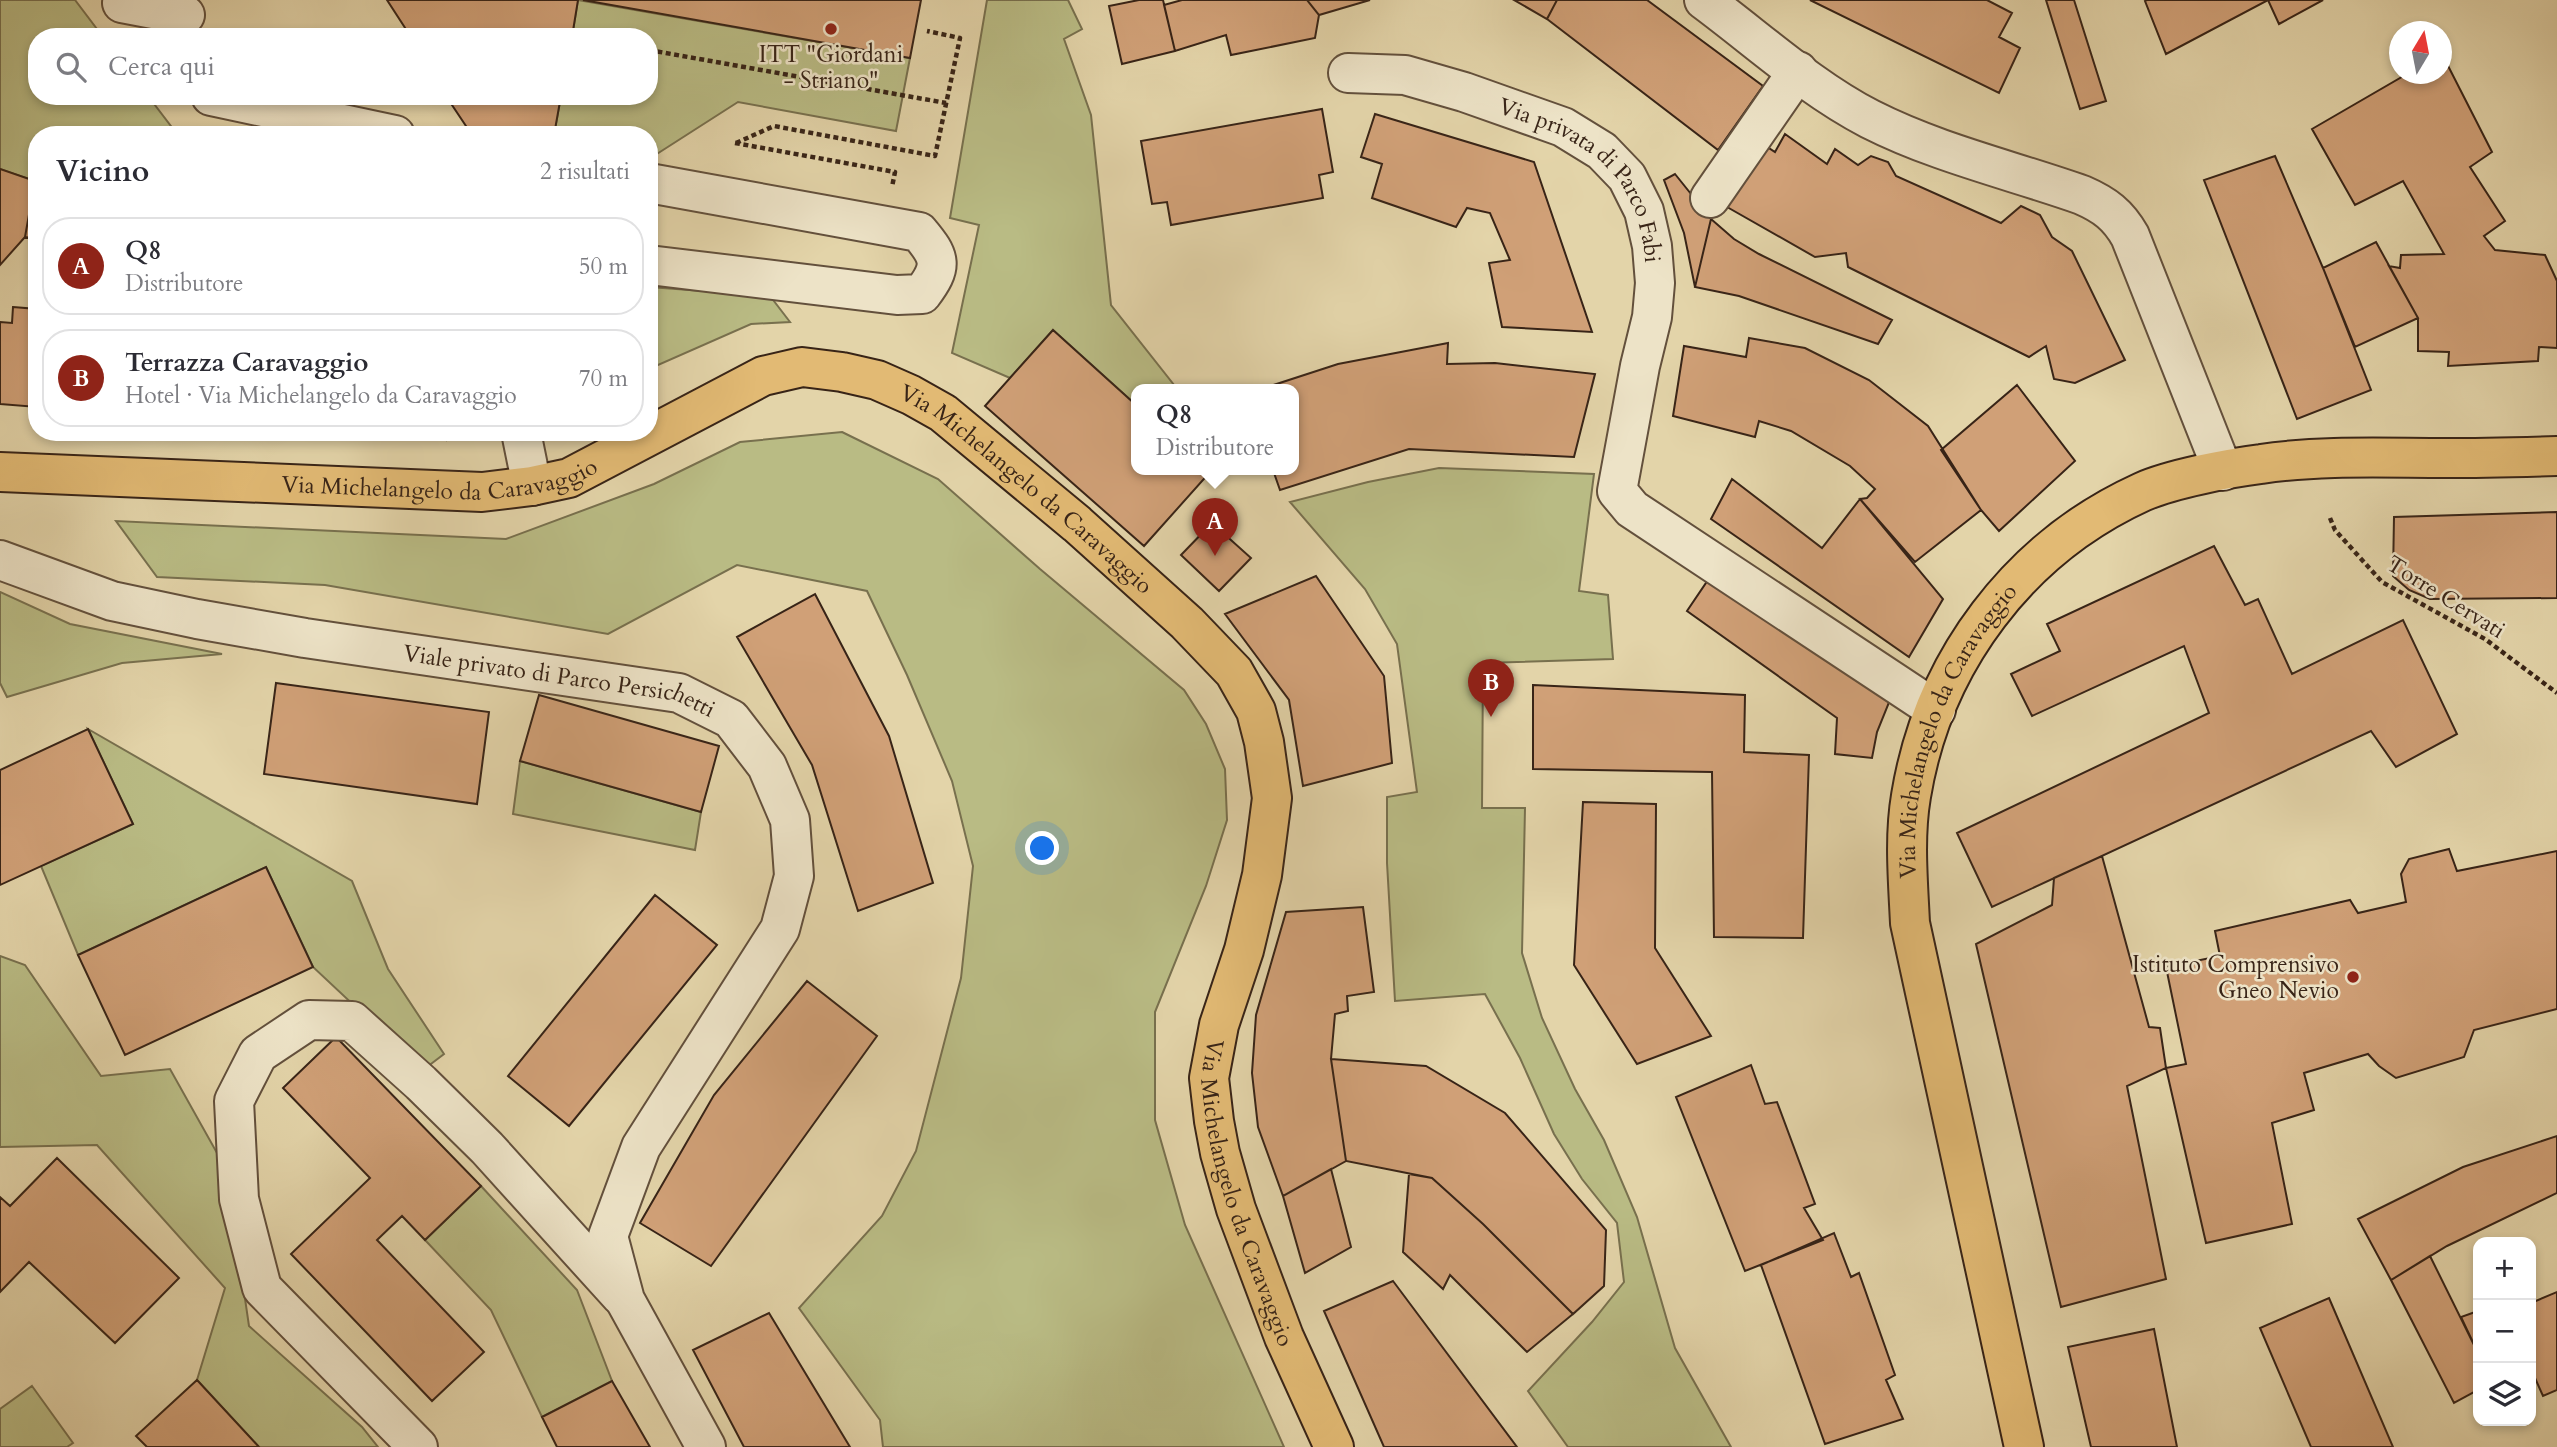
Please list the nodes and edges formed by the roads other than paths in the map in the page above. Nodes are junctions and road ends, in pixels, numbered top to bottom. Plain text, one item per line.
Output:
1 (1704, 0) edge
2 (185, 15) dead end
3 (141, 28) edge
4 (1798, 71) junction
5 (1349, 73) dead end
6 (253, 105) edge
7 (353, 126) edge
8 (658, 185) edge
9 (1710, 198) dead end
10 (658, 266) edge
11 (658, 431) edge
12 (523, 441) edge
13 (639, 441) edge
14 (2557, 456) edge
15 (2223, 471) junction
16 (0, 472) edge
17 (532, 486) junction
18 (0, 560) edge
19 (1936, 710) junction
20 (625, 1300) junction
21 (418, 1447) edge
22 (706, 1447) edge
23 (1334, 1447) edge
24 (2024, 1447) edge

1 - 4 street
2 - 3 street
4 - 9 street
4 - 15 street
5 - 19 street, Via privata di Parco Fabi
6 - 7 street
8 - 10 street
11 - 23 main road, Via Michelangelo da Caravaggio
12 - 17 street
13 - 17 main road, Via Michelangelo da Caravaggio
14 - 15 main road, Via Michelangelo da Caravaggio
15 - 19 main road, Via Michelangelo da Caravaggio
16 - 17 main road, Via Michelangelo da Caravaggio
18 - 20 street, Viale privato di Parco Persichetti
19 - 24 main road, Via Michelangelo da Caravaggio
20 - 21 street
20 - 22 street, Viale privato di Parco Persichetti

